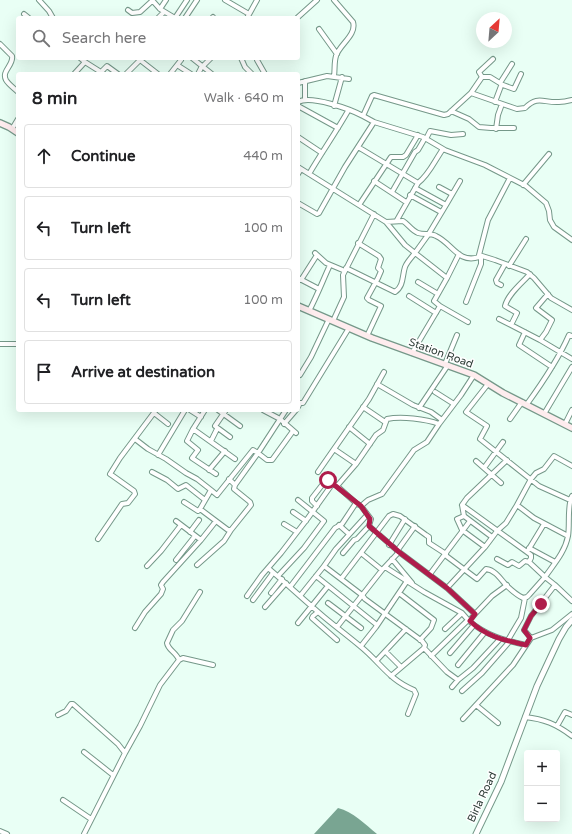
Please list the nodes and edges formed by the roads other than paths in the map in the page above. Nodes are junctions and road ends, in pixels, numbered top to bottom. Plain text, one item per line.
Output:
1 (39, 0) edge
2 (152, 0) edge
3 (166, 0) edge
4 (187, 0) edge
5 (197, 0) edge
6 (225, 0) edge
7 (251, 0) edge
8 (317, 0) edge
9 (334, 0) edge
10 (256, 1) edge
11 (128, 10) dead end
12 (162, 10) junction
13 (24, 14) dead end
14 (26, 16) edge
15 (52, 16) edge
16 (159, 16) edge
17 (172, 16) edge
18 (176, 16) edge
19 (186, 16) edge
20 (248, 16) edge
21 (299, 16) edge
22 (319, 29) dead end
23 (0, 44) edge
24 (337, 54) junction
25 (16, 57) edge
26 (493, 59) dead end
27 (82, 60) edge
28 (140, 60) edge
29 (140, 60) edge
30 (181, 60) dead end
31 (195, 60) edge
32 (209, 60) edge
33 (242, 60) edge
34 (257, 60) dead end
35 (12, 61) junction
36 (85, 62) junction
37 (512, 64) dead end
38 (177, 65) junction
39 (203, 66) junction
40 (76, 72) edge
41 (100, 72) edge
42 (103, 72) edge
43 (115, 72) edge
44 (128, 72) edge
45 (155, 72) edge
46 (172, 72) edge
47 (188, 72) edge
48 (199, 72) edge
49 (210, 72) edge
50 (250, 72) edge
51 (264, 72) edge
52 (521, 74) dead end
53 (334, 76) junction
54 (342, 77) junction
55 (482, 77) junction
56 (349, 79) dead end
57 (305, 81) junction
58 (300, 82) edge
59 (501, 84) junction
60 (16, 90) edge
61 (471, 93) junction
62 (305, 100) junction
63 (572, 100) edge
64 (300, 101) edge
65 (495, 102) junction
66 (502, 104) junction
67 (334, 106) junction
68 (300, 107) edge
69 (348, 111) junction
70 (451, 111) junction
71 (363, 116) junction
72 (16, 122) edge
73 (374, 122) junction
74 (0, 123) edge
75 (338, 128) junction
76 (514, 128) dead end
77 (12, 129) junction
78 (496, 129) junction
79 (16, 132) edge
80 (463, 134) dead end
81 (418, 135) junction
82 (300, 138) edge
83 (425, 138) junction
84 (358, 147) junction
85 (443, 149) junction
86 (322, 152) junction
87 (549, 154) dead end
88 (386, 164) junction
89 (300, 168) edge
90 (402, 173) junction
91 (309, 174) junction
92 (510, 178) junction
93 (374, 181) junction
94 (460, 181) dead end
95 (418, 183) junction
96 (523, 185) junction
97 (439, 187) dead end
98 (415, 188) junction
99 (332, 189) junction
100 (392, 192) junction
101 (452, 194) junction
102 (410, 195) junction
103 (406, 202) junction
104 (300, 204) edge
105 (359, 205) junction
106 (446, 205) junction
107 (441, 212) junction
108 (374, 214) junction
109 (397, 220) junction
110 (386, 222) junction
111 (428, 235) junction
112 (526, 239) dead end
113 (572, 240) edge
114 (358, 243) junction
115 (415, 253) junction
116 (459, 254) junction
117 (479, 255) junction
118 (330, 265) junction
119 (507, 265) junction
120 (345, 269) junction
121 (530, 274) junction
122 (300, 278) edge
123 (447, 278) junction
124 (300, 280) edge
125 (375, 282) junction
126 (418, 282) dead end
127 (501, 285) dead end
128 (318, 289) junction
129 (438, 294) junction
130 (548, 294) junction
131 (409, 296) dead end
132 (466, 302) dead end
133 (440, 306) junction
134 (300, 307) edge
135 (572, 310) edge
136 (309, 311) junction
137 (436, 313) junction
138 (499, 319) dead end
139 (331, 320) junction
140 (468, 322) dead end
141 (511, 325) junction
142 (349, 328) junction
143 (525, 332) junction
144 (457, 335) dead end
145 (367, 336) junction
146 (572, 336) edge
147 (540, 340) junction
148 (0, 344) edge
149 (16, 344) edge
150 (560, 352) junction
151 (412, 353) junction
152 (572, 359) edge
153 (447, 365) junction
154 (552, 367) junction
155 (572, 368) edge
156 (384, 372) dead end
157 (300, 375) dead end
158 (474, 375) junction
159 (377, 384) junction
160 (488, 384) junction
161 (435, 392) dead end
162 (524, 403) junction
163 (300, 404) edge
164 (454, 404) junction
165 (363, 407) junction
166 (419, 408) junction
167 (572, 410) edge
168 (154, 412) edge
169 (156, 412) edge
170 (184, 412) edge
171 (193, 412) edge
172 (204, 412) edge
173 (225, 412) edge
174 (268, 412) edge
175 (285, 412) edge
176 (294, 412) edge
177 (544, 414) junction
178 (201, 418) junction
179 (280, 419) junction
180 (510, 419) dead end
181 (385, 422) junction
182 (441, 422) junction
183 (168, 424) dead end
184 (284, 424) junction
185 (565, 424) junction
186 (240, 426) dead end
187 (349, 428) junction
188 (572, 428) edge
189 (193, 429) junction
190 (217, 429) junction
191 (230, 437) dead end
192 (135, 440) junction
193 (211, 441) junction
194 (503, 442) dead end
195 (370, 444) junction
196 (334, 449) junction
197 (225, 451) junction
198 (495, 451) junction
199 (258, 453) junction
200 (158, 455) junction
201 (235, 459) dead end
202 (507, 460) junction
203 (476, 461) dead end
204 (356, 464) junction
205 (572, 466) edge
206 (484, 468) junction
207 (209, 470) junction
208 (152, 472) dead end
209 (318, 472) dead end
210 (216, 474) dead end
211 (492, 476) junction
212 (229, 479) junction
213 (531, 479) junction
214 (500, 483) dead end
215 (335, 484) junction
216 (235, 485) junction
217 (211, 490) junction
218 (571, 498) edge
219 (205, 500) junction
220 (298, 500) dead end
221 (184, 502) dead end
222 (356, 503) junction
223 (462, 505) junction
224 (517, 505) junction
225 (317, 506) junction
226 (361, 506) junction
227 (200, 509) junction
228 (313, 511) junction
229 (293, 512) dead end
230 (571, 512) edge
231 (367, 515) junction
232 (464, 516) junction
233 (405, 519) junction
234 (199, 520) dead end
235 (176, 521) dead end
236 (216, 521) junction
237 (306, 521) junction
238 (470, 521) junction
239 (181, 524) junction
240 (284, 524) dead end
241 (544, 524) junction
242 (339, 525) junction
243 (369, 526) junction
244 (415, 526) junction
245 (231, 530) junction
246 (462, 530) junction
247 (497, 531) junction
248 (190, 532) junction
249 (297, 532) junction
250 (377, 533) junction
251 (349, 534) junction
252 (196, 536) junction
253 (568, 536) junction
254 (492, 537) junction
255 (98, 540) dead end
256 (201, 540) junction
257 (389, 545) junction
258 (485, 547) junction
259 (528, 550) junction
260 (398, 552) junction
261 (343, 553) dead end
262 (361, 553) junction
263 (445, 554) junction
264 (497, 558) dead end
265 (392, 559) junction
266 (176, 560) dead end
267 (528, 562) junction
268 (555, 562) junction
269 (197, 565) dead end
270 (147, 566) dead end
271 (324, 566) junction
272 (268, 568) junction
273 (384, 568) junction
274 (464, 569) junction
275 (273, 573) junction
276 (430, 574) junction
277 (316, 576) junction
278 (545, 577) junction
279 (280, 578) junction
280 (341, 579) junction
281 (407, 581) junction
282 (286, 583) junction
283 (555, 585) junction
284 (328, 586) junction
285 (414, 586) junction
286 (507, 586) junction
287 (290, 587) junction
288 (447, 588) junction
289 (200, 592) dead end
290 (271, 593) dead end
291 (399, 593) junction
292 (362, 595) junction
293 (247, 596) dead end
294 (300, 596) junction
295 (525, 598) junction
296 (253, 600) dead end
297 (572, 601) edge
298 (328, 603) dead end
299 (265, 606) dead end
300 (312, 607) junction
301 (353, 607) junction
302 (318, 612) junction
303 (385, 613) junction
304 (462, 613) junction
305 (475, 614) junction
306 (572, 614) edge
307 (345, 617) junction
308 (469, 620) junction
309 (572, 620) edge
310 (298, 623) dead end
311 (377, 625) junction
312 (474, 625) junction
313 (337, 627) junction
314 (135, 628) dead end
315 (361, 628) dead end
316 (406, 629) junction
317 (445, 629) dead end
318 (485, 632) junction
319 (530, 638) junction
320 (500, 639) junction
321 (337, 640) dead end
322 (420, 640) junction
323 (509, 641) junction
324 (526, 645) junction
325 (361, 646) junction
326 (424, 648) junction
327 (386, 652) junction
328 (450, 653) dead end
329 (431, 656) junction
330 (179, 660) junction
331 (377, 660) junction
332 (213, 665) dead end
333 (458, 665) dead end
334 (401, 667) junction
335 (391, 676) junction
336 (458, 680) junction
337 (452, 687) dead end
338 (462, 691) dead end
339 (476, 705) junction
340 (408, 714) dead end
341 (572, 714) edge
342 (58, 715) dead end
343 (525, 717) junction
344 (464, 719) dead end
345 (498, 723) dead end
346 (557, 726) junction
347 (572, 736) edge
348 (84, 752) dead end
349 (125, 753) junction
350 (113, 775) junction
351 (63, 800) dead end
352 (92, 819) junction
353 (0, 831) edge
354 (6, 834) edge
355 (84, 834) edge
356 (476, 834) edge

1 - 15 street
2 - 11 street
2 - 12 street
3 - 12 street
4 - 18 street
5 - 19 street
6 - 20 street
7 - 10 street
8 - 21 street
9 - 24 street
10 - 20 street
12 - 16 street
12 - 17 street
13 - 14 street
22 - 24 street
23 - 35 street
24 - 53 street
25 - 35 street
26 - 55 street
27 - 36 street
28 - 44 street
29 - 45 street
30 - 38 street
31 - 39 street
32 - 39 street
33 - 50 street
34 - 51 street
35 - 60 street
36 - 40 street
36 - 41 street
37 - 59 street
38 - 46 street
38 - 47 street
39 - 48 street
39 - 49 street
42 - 43 street
52 - 59 street
53 - 54 street
53 - 57 street
54 - 56 street
54 - 67 street
55 - 59 street
55 - 61 street
57 - 58 street
57 - 62 street
59 - 65 street
61 - 65 street
61 - 70 street
62 - 64 street
62 - 67 street
63 - 66 street
65 - 66 street
66 - 78 street
67 - 69 street
68 - 75 street
69 - 71 street
69 - 75 street
70 - 71 street
70 - 78 street
71 - 73 street
72 - 77 street
73 - 81 street
73 - 84 street
74 - 77 main road
75 - 86 street
76 - 78 street
77 - 79 main road
80 - 83 street
81 - 83 street
81 - 88 street
82 - 86 street
83 - 85 street
83 - 90 street
84 - 88 street
84 - 99 street
85 - 92 street
85 - 95 street
86 - 91 street
87 - 96 street
88 - 90 street
88 - 93 street
89 - 91 street
90 - 95 street
90 - 100 street
91 - 99 street
92 - 96 street
92 - 117 street
93 - 100 street
93 - 105 street
94 - 101 street
95 - 98 street
96 - 113 street
97 - 101 street
98 - 102 street
98 - 106 street
99 - 104 street
99 - 105 street
100 - 103 street
101 - 106 street
102 - 103 street
102 - 107 street
103 - 109 street
105 - 108 street
106 - 107 street
107 - 111 street
108 - 110 street
108 - 114 street
109 - 110 street
109 - 111 street
110 - 115 street
111 - 115 street
111 - 116 street
112 - 119 street
114 - 120 street
114 - 125 street
115 - 123 street
115 - 125 street
116 - 117 street
116 - 123 street
117 - 119 street
117 - 132 street
118 - 120 street
118 - 122 street
118 - 128 street
119 - 121 street
119 - 127 street
120 - 125 street
120 - 139 street
121 - 130 street
121 - 141 street
123 - 129 street
124 - 128 street
125 - 145 street
126 - 129 street
128 - 136 street
129 - 133 street
130 - 135 street
130 - 147 street
131 - 137 street
133 - 137 street
133 - 140 street
134 - 136 main road, Station Road
136 - 139 main road, Station Road
137 - 151 street
138 - 141 street
139 - 142 main road, Station Road
139 - 157 street
141 - 143 street
142 - 145 main road, Station Road
142 - 163 street
143 - 147 street
143 - 154 street
144 - 153 street
145 - 151 main road, Station Road
146 - 150 street
147 - 150 street
148 - 149 street
150 - 152 street
150 - 154 street
151 - 153 main road, Station Road
153 - 158 main road, Station Road
153 - 166 street
154 - 162 street
155 - 177 street
156 - 159 street
158 - 160 main road, Station Road
158 - 164 street
159 - 165 street
159 - 166 street
160 - 162 main road, Station Road
160 - 198 street
161 - 164 street
162 - 177 main road, Station Road
162 - 180 street
164 - 182 street
165 - 181 street
165 - 187 street
166 - 182 street
167 - 185 street
168 - 192 street
169 - 183 street
170 - 200 street
171 - 178 street
172 - 178 street
173 - 186 street
173 - 190 street
174 - 179 street
175 - 179 street
176 - 184 street
177 - 185 main road, Station Road
178 - 189 street
179 - 184 street
179 - 199 street
181 - 182 street
181 - 195 street
182 - 226 street
184 - 199 street
185 - 188 main road, Station Road
187 - 195 street
187 - 196 street
189 - 193 street
189 - 207 street
190 - 191 street
190 - 193 street
192 - 200 street
192 - 255 street
193 - 197 street
194 - 198 street
195 - 204 street
196 - 204 street
196 - 209 street
197 - 201 street
197 - 207 street
198 - 202 street
198 - 206 street
199 - 212 street
199 - 216 street
200 - 217 street
202 - 211 street
202 - 213 street
203 - 206 street
204 - 215 street
205 - 213 street
206 - 211 street
207 - 210 street
208 - 219 street
211 - 214 street
211 - 223 street
212 - 216 street
212 - 217 street
213 - 218 street
213 - 224 street
215 - 222 street
215 - 225 street
215 - 225 street
216 - 245 street
217 - 219 street
218 - 230 street
219 - 227 street
220 - 228 street
221 - 227 street
222 - 226 street
222 - 242 street
223 - 232 street
223 - 247 street
224 - 241 street
224 - 247 street
225 - 228 street
226 - 231 street
227 - 236 street
228 - 237 street
228 - 279 street
229 - 237 street
230 - 253 street
231 - 243 street
231 - 251 street
232 - 238 street
232 - 246 street
233 - 244 street
233 - 250 street
233 - 257 street
234 - 248 street
235 - 239 street
236 - 245 street
236 - 256 street
237 - 249 street
238 - 246 street
238 - 254 street
239 - 248 street
239 - 270 street
240 - 249 street
241 - 253 street
241 - 259 street
242 - 251 street
242 - 287 street
243 - 250 street
243 - 261 street
244 - 260 street
244 - 263 street
245 - 269 street
246 - 258 street
246 - 263 street
247 - 254 street
247 - 259 street
248 - 252 street
249 - 272 street
250 - 257 street
250 - 262 street
251 - 271 street
252 - 256 street
252 - 266 street
253 - 268 street
254 - 258 street
256 - 314 street
257 - 260 street
258 - 274 street
259 - 267 street
259 - 268 street
260 - 265 street
260 - 276 street
262 - 273 street
262 - 280 street
263 - 274 street
263 - 276 street
264 - 267 street
265 - 273 street
265 - 285 street
267 - 278 street
268 - 278 street
271 - 277 street
271 - 280 street
272 - 275 street
272 - 293 street
273 - 281 street
273 - 292 street
274 - 286 street
274 - 288 street
275 - 279 street
275 - 296 street
276 - 288 street
277 - 284 street
277 - 294 street
278 - 283 street
278 - 295 street
279 - 282 street
279 - 290 street
280 - 292 street
281 - 285 street
281 - 291 street
282 - 287 street
282 - 299 street
283 - 297 street
283 - 319 street
284 - 300 street
284 - 301 street
285 - 304 street
286 - 295 street
286 - 305 street
287 - 294 street
288 - 305 street
289 - 330 street
291 - 303 street
291 - 322 street
292 - 301 street
292 - 303 street
294 - 300 street
295 - 323 street
298 - 307 street
300 - 302 street
300 - 310 street
301 - 307 street
301 - 311 street
302 - 313 street
302 - 321 street
303 - 311 street
303 - 316 street
304 - 308 street
304 - 317 street
305 - 308 street
306 - 319 street
307 - 313 street
307 - 315 street
308 - 312 street
308 - 329 street
309 - 343 street, Birla Road
311 - 325 street
312 - 318 street
312 - 328 street
313 - 325 street
316 - 322 street
316 - 327 street
318 - 320 street
318 - 333 street
319 - 324 street
320 - 323 street
320 - 336 street
322 - 326 street
323 - 324 street
323 - 338 street
324 - 339 street
325 - 331 street
326 - 329 street
326 - 334 street
327 - 331 street
327 - 334 street
329 - 336 street
330 - 332 street
330 - 349 street
331 - 335 street
334 - 335 street
335 - 340 street
336 - 337 street
339 - 344 street
339 - 345 street
341 - 346 street
342 - 349 street
343 - 346 street
343 - 356 street, Birla Road
346 - 347 street
348 - 350 street
349 - 350 street
350 - 352 street
351 - 352 street
352 - 355 street
353 - 354 street

